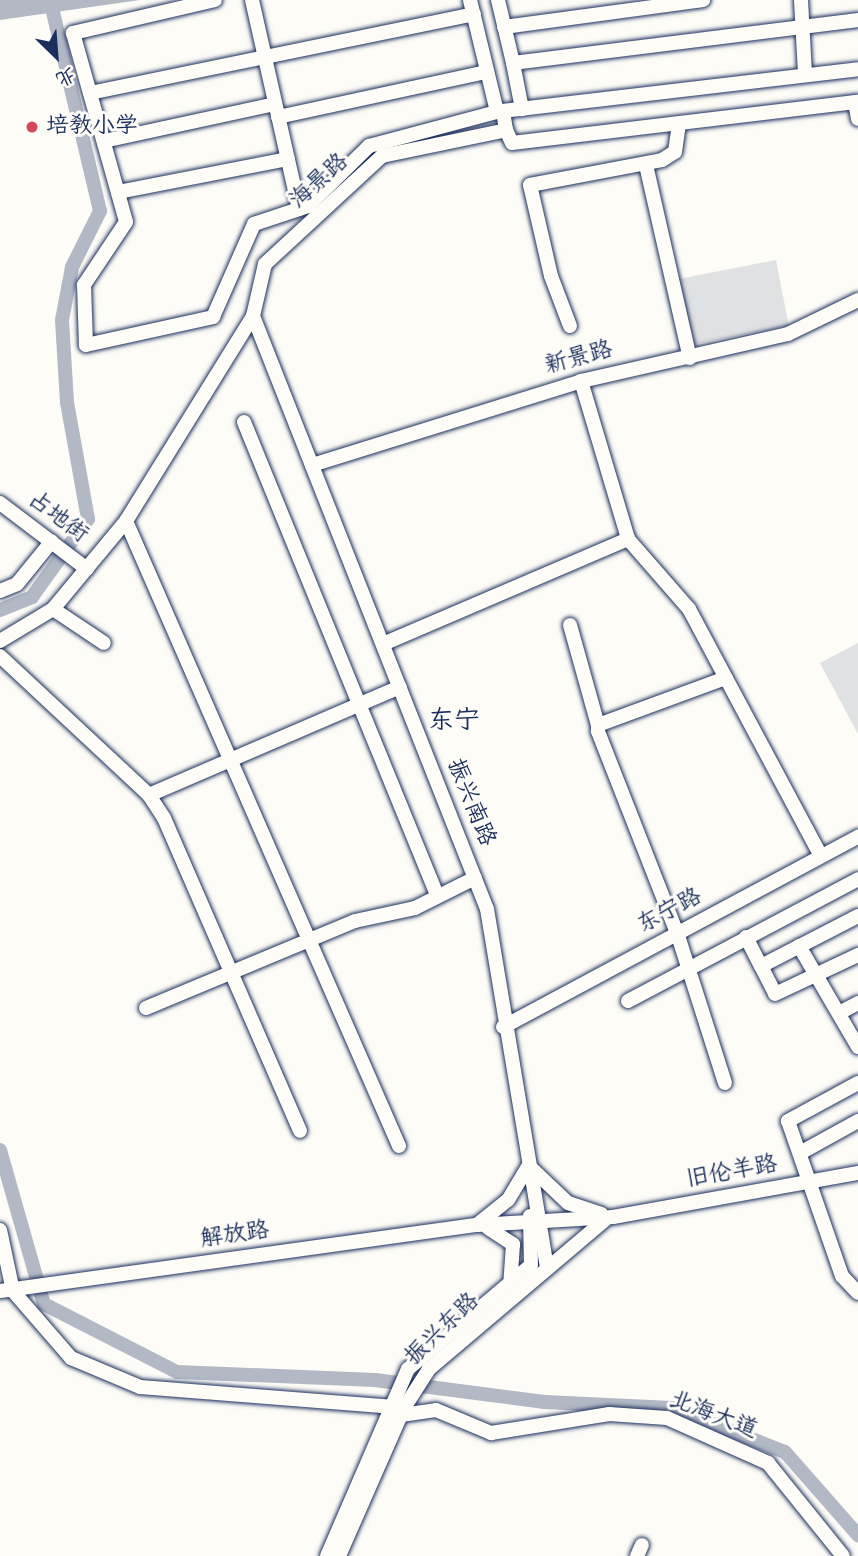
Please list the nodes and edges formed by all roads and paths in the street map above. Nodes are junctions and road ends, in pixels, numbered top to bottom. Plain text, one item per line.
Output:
1 (215, 0) edge
2 (252, 0) edge
3 (498, 0) edge
4 (703, 0) edge
5 (801, 0) edge
6 (472, 7) edge
7 (858, 20) edge
8 (504, 27) junction
9 (802, 27) junction
10 (265, 56) junction
11 (513, 63) junction
12 (858, 69) edge
13 (487, 72) junction
14 (805, 75) junction
15 (90, 93) junction
16 (857, 102) edge
17 (522, 109) junction
18 (277, 110) junction
19 (500, 111) junction
20 (858, 119) edge
21 (679, 123) junction
22 (506, 130) junction
23 (104, 141) junction
24 (288, 159) junction
25 (646, 165) junction
26 (118, 192) junction
27 (299, 209) junction
28 (858, 300) edge
29 (253, 316) junction
30 (570, 326) dead end
31 (690, 358) junction
32 (581, 381) junction
33 (244, 422) dead end
34 (312, 465) junction
35 (0, 503) edge
36 (126, 521) junction
37 (628, 539) junction
38 (62, 549) junction
39 (87, 569) junction
40 (0, 591) edge
41 (53, 610) junction
42 (570, 625) dead end
43 (0, 641) edge
44 (104, 643) dead end
45 (383, 644) junction
46 (0, 656) edge
47 (726, 678) junction
48 (400, 687) junction
49 (359, 704) junction
50 (598, 725) junction
51 (228, 759) junction
52 (149, 795) junction
53 (858, 837) edge
54 (821, 856) junction
55 (475, 878) junction
56 (858, 879) edge
57 (437, 895) junction
58 (858, 916) edge
59 (677, 933) junction
60 (746, 937) junction
61 (308, 940) junction
62 (799, 946) junction
63 (858, 955) edge
64 (761, 966) junction
65 (688, 967) junction
66 (229, 972) junction
67 (817, 974) junction
68 (628, 1001) dead end
69 (858, 1003) edge
70 (146, 1008) dead end
71 (841, 1012) junction
72 (503, 1027) junction
73 (857, 1043) edge
74 (725, 1083) dead end
75 (858, 1083) edge
76 (858, 1121) edge
77 (300, 1131) dead end
78 (399, 1146) dead end
79 (800, 1153) junction
80 (529, 1166) junction
81 (858, 1173) edge
82 (811, 1182) junction
83 (613, 1217) junction
84 (477, 1225) junction
85 (535, 1225) junction
86 (0, 1230) edge
87 (547, 1265) junction
88 (510, 1283) junction
89 (6, 1291) edge
90 (858, 1293) edge
91 (399, 1410) junction
92 (327, 1556) edge
93 (338, 1556) edge
94 (843, 1556) edge

1 - 15 street
2 - 10 street
3 - 8 street
4 - 8 street
5 - 9 street
6 - 10 street
6 - 13 street
7 - 9 street
8 - 11 street
9 - 11 street
9 - 14 street
10 - 15 street
10 - 18 street
11 - 17 street
12 - 14 street
13 - 18 street
13 - 19 street
14 - 17 street
15 - 23 street
16 - 20 street
16 - 21 street
17 - 19 street
18 - 23 street
18 - 24 street
19 - 22 street
19 - 27 street
21 - 22 street
21 - 25 street
22 - 29 street, 海景路
23 - 26 street
24 - 26 street
24 - 27 street
25 - 30 street
25 - 31 street
26 - 27 street
28 - 31 street, 新景路
29 - 34 street, 振兴南路
29 - 36 street, 海景路
31 - 32 street, 新景路
32 - 34 street, 新景路
32 - 37 street
33 - 49 street
34 - 45 street, 振兴南路
35 - 38 street, 占地街
36 - 39 street, 海景路
36 - 51 street
37 - 45 street
37 - 47 street
38 - 39 street, 占地街
38 - 40 street
39 - 41 street, 海景路
41 - 43 street, 海景路
41 - 44 street
42 - 50 street
45 - 48 street, 振兴南路
46 - 52 street
47 - 50 street
47 - 54 street
48 - 49 street
48 - 55 street, 振兴南路
49 - 51 street
49 - 57 street
50 - 59 street
51 - 52 street
51 - 61 street
52 - 66 street
53 - 54 street, 东宁路
54 - 59 street, 东宁路
55 - 57 street
55 - 72 street, 振兴南路
56 - 60 street
57 - 61 street
58 - 62 street
59 - 65 street
59 - 72 street, 东宁路
60 - 64 street
60 - 65 street
61 - 66 street
61 - 78 street
62 - 64 street
62 - 67 street
63 - 67 street
64 - 67 street
65 - 68 street
65 - 74 street
66 - 70 street
66 - 77 street
67 - 71 street
69 - 71 street
71 - 73 street
72 - 80 street, 振兴南路
75 - 79 street
76 - 79 street
79 - 82 street
80 - 83 street
80 - 84 street
80 - 85 street, 振兴南路
81 - 82 street, 旧伦羊路
82 - 83 street, 旧伦羊路
82 - 90 street
83 - 85 street, 旧伦羊路
83 - 87 street, 振兴东路
84 - 85 street, 解放路
84 - 88 street
84 - 89 street, 解放路
85 - 87 street
85 - 88 street, 振兴东路
86 - 89 street
87 - 91 street, 振兴东路
88 - 91 street, 振兴东路
89 - 91 street, 北海大道
91 - 92 street, 振兴东路
91 - 93 street, 振兴东路
91 - 94 street, 北海大道

